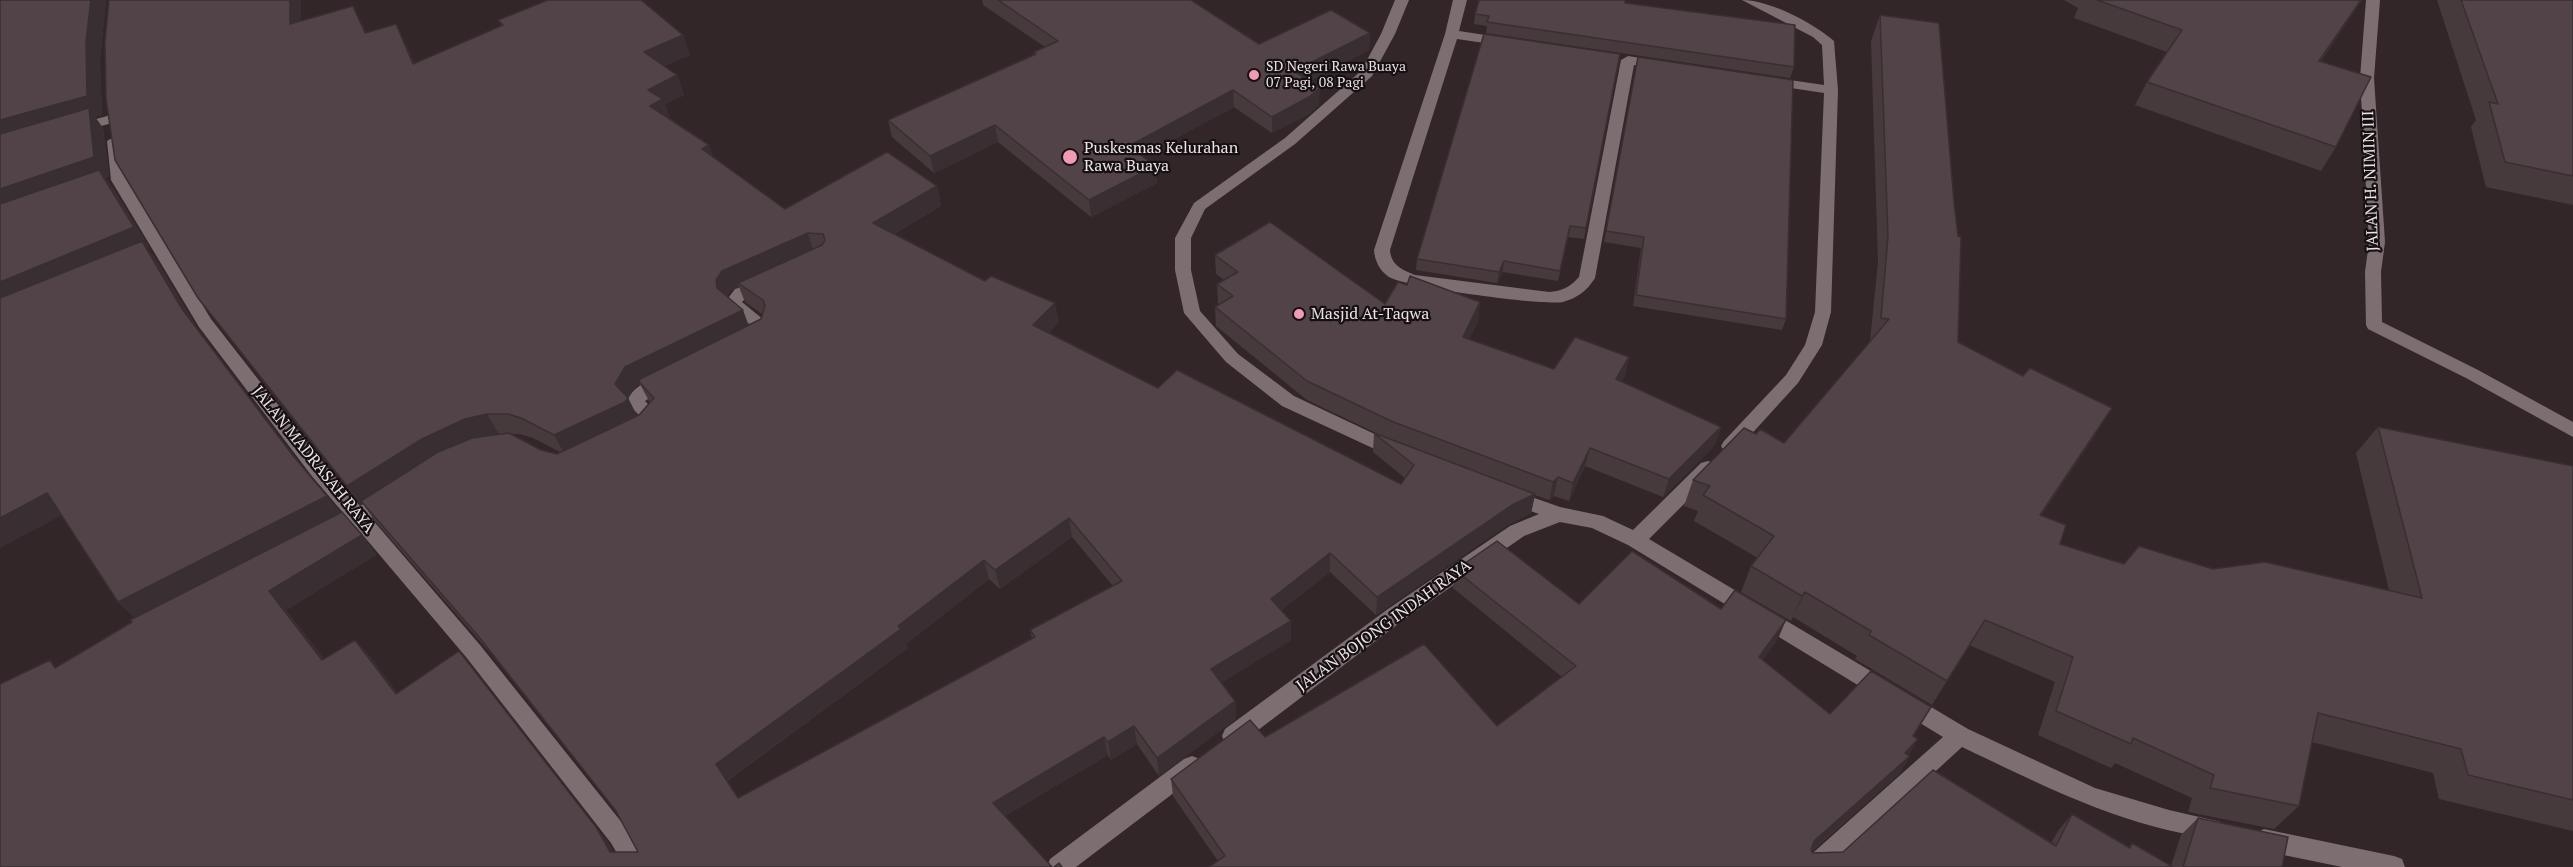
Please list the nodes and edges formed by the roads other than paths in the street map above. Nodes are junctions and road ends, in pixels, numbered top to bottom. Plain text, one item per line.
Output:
1 (1402, 0) edge
2 (1460, 0) edge
3 (1749, 0) edge
4 (2373, 0) edge
5 (1452, 34) junction
6 (1522, 45) edge
7 (1673, 67) edge
8 (1752, 79) edge
9 (1831, 90) junction
10 (56, 135) edge
11 (162, 250) junction
12 (141, 259) edge
13 (781, 276) edge
14 (744, 344) edge
15 (686, 372) edge
16 (2573, 430) edge
17 (632, 434) edge
18 (1413, 459) edge
19 (1494, 490) edge
20 (399, 492) edge
21 (1559, 514) junction
22 (359, 518) junction
23 (1635, 540) junction
24 (307, 546) edge
25 (1960, 736) junction
26 (638, 867) edge
27 (1058, 867) edge
28 (1814, 867) edge
29 (2394, 867) edge

1 - 18 street
2 - 5 street
3 - 9 street
4 - 16 street, JALAN H. NIMIN III
5 - 6 street
5 - 7 street
8 - 9 street
9 - 23 street
10 - 11 street, JALAN MADRASAH RAYA
11 - 12 street
11 - 22 street, JALAN MADRASAH RAYA
13 - 14 street
15 - 17 street
19 - 21 street
20 - 22 street
21 - 23 street
21 - 27 street, JALAN BOJONG INDAH RAYA
22 - 24 street
22 - 26 street, JALAN MADRASAH RAYA
23 - 25 street
25 - 28 street
25 - 29 street

